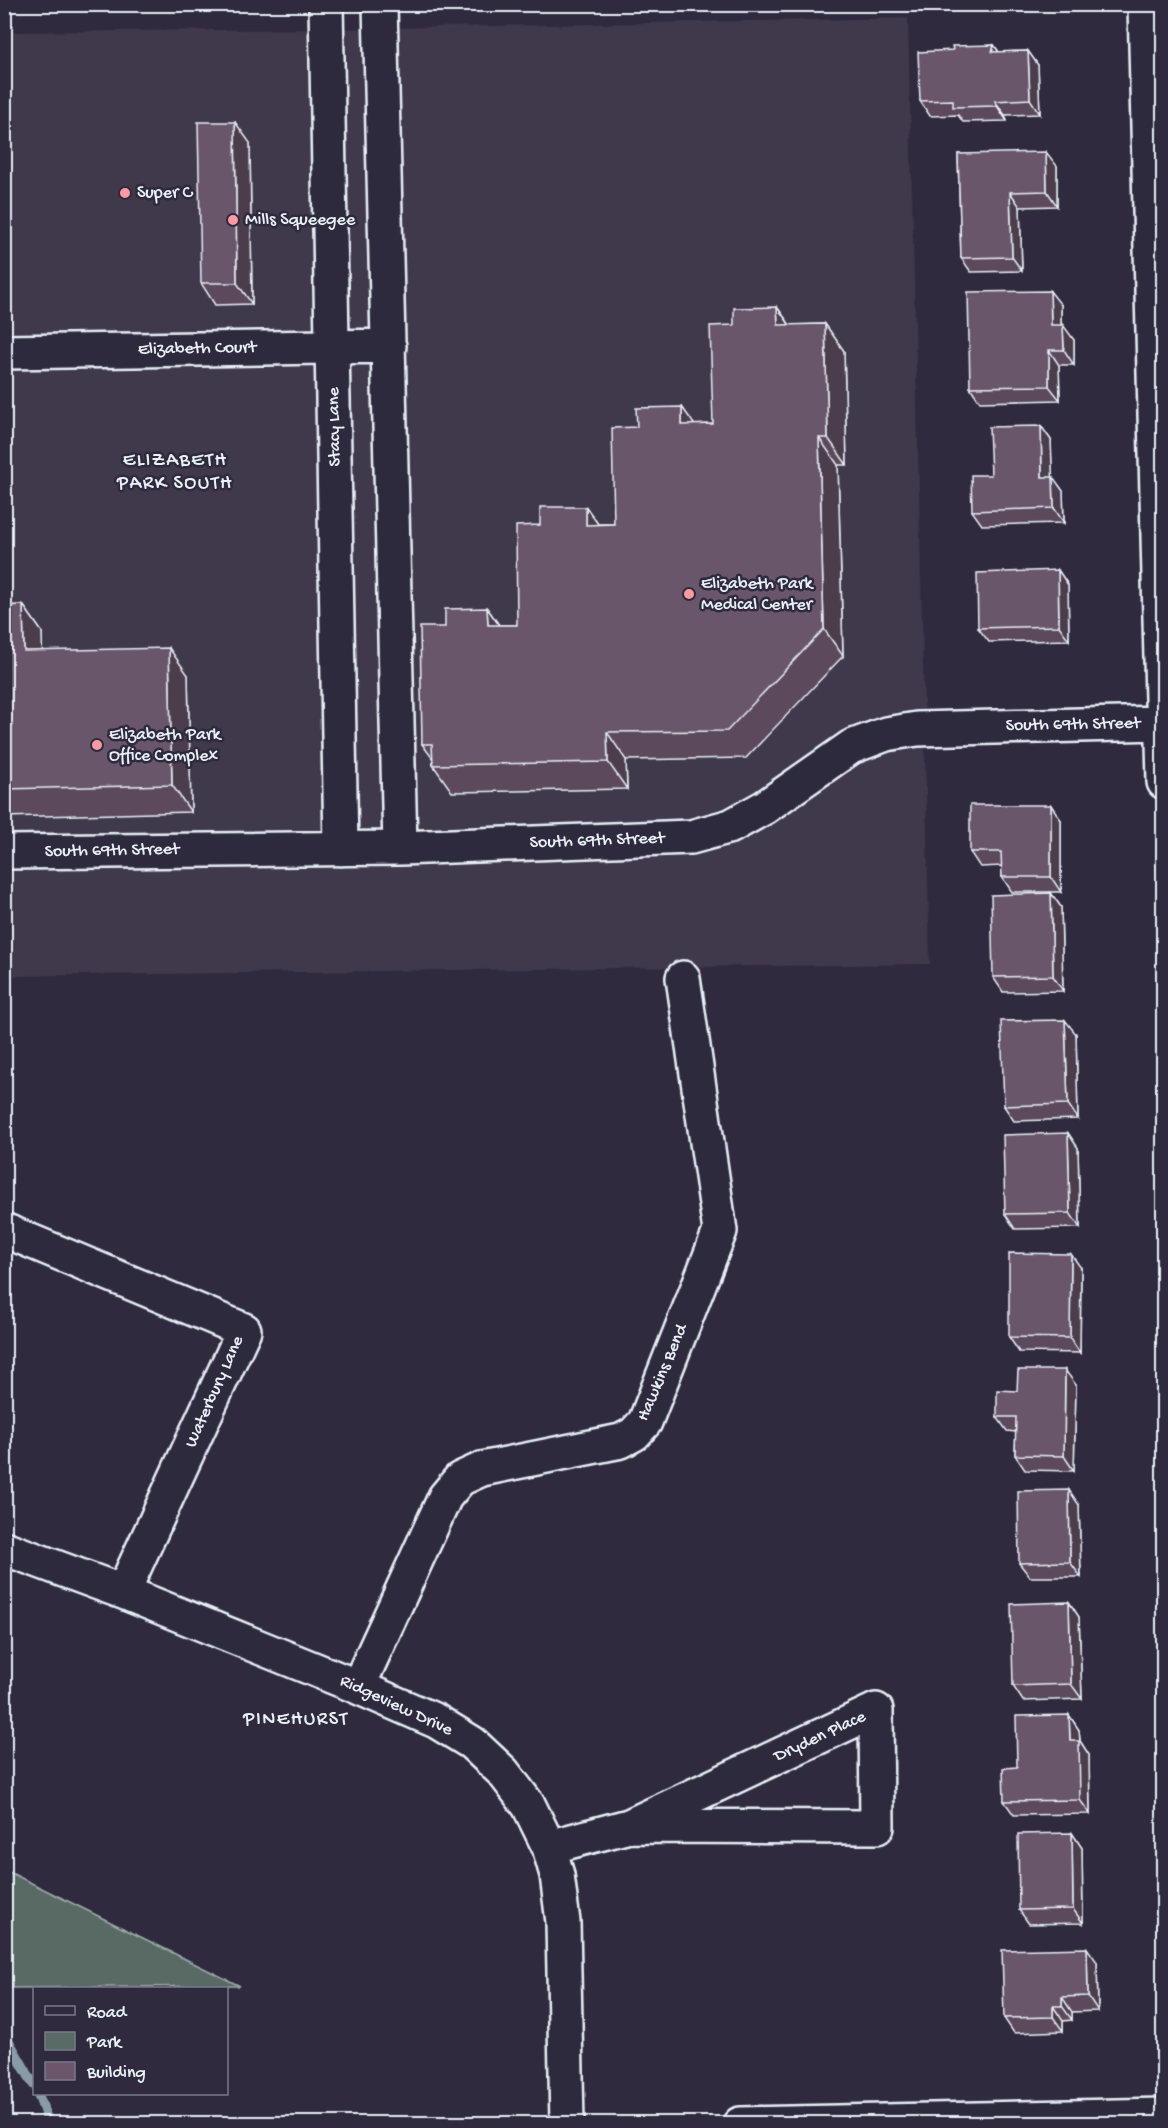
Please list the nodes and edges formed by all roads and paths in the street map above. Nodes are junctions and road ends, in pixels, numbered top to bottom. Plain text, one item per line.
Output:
1 (326, 4) edge
2 (380, 4) edge
3 (1145, 4) edge
4 (333, 346) junction
5 (389, 346) junction
6 (4, 352) edge
7 (1162, 723) edge
8 (1164, 782) edge
9 (400, 848) junction
10 (341, 849) junction
11 (4, 852) edge
12 (683, 978) dead end
13 (4, 1230) edge
14 (4, 1548) edge
15 (123, 1592) junction
16 (358, 1687) junction
17 (629, 1826) junction
18 (549, 1847) junction
19 (1164, 2115) edge
20 (567, 2124) edge
21 (740, 2124) edge

1 - 4 street, Stacy Lane
2 - 5 street
3 - 7 street
4 - 5 street, Elizabeth Court
4 - 6 street, Elizabeth Court
4 - 10 street, Stacy Lane
5 - 9 street
7 - 8 street
7 - 9 street, South 69th Street
9 - 10 street, South 69th Street
10 - 11 street, South 69th Street
12 - 16 street, Hawkins Bend
13 - 15 street, Waterbury Lane
14 - 15 street, Ridgeview Drive
15 - 16 street, Ridgeview Drive
16 - 18 street, Ridgeview Drive
17 - 17 street, Dryden Place
17 - 18 street, Dryden Place
18 - 20 street, Ridgeview Drive
19 - 21 street

